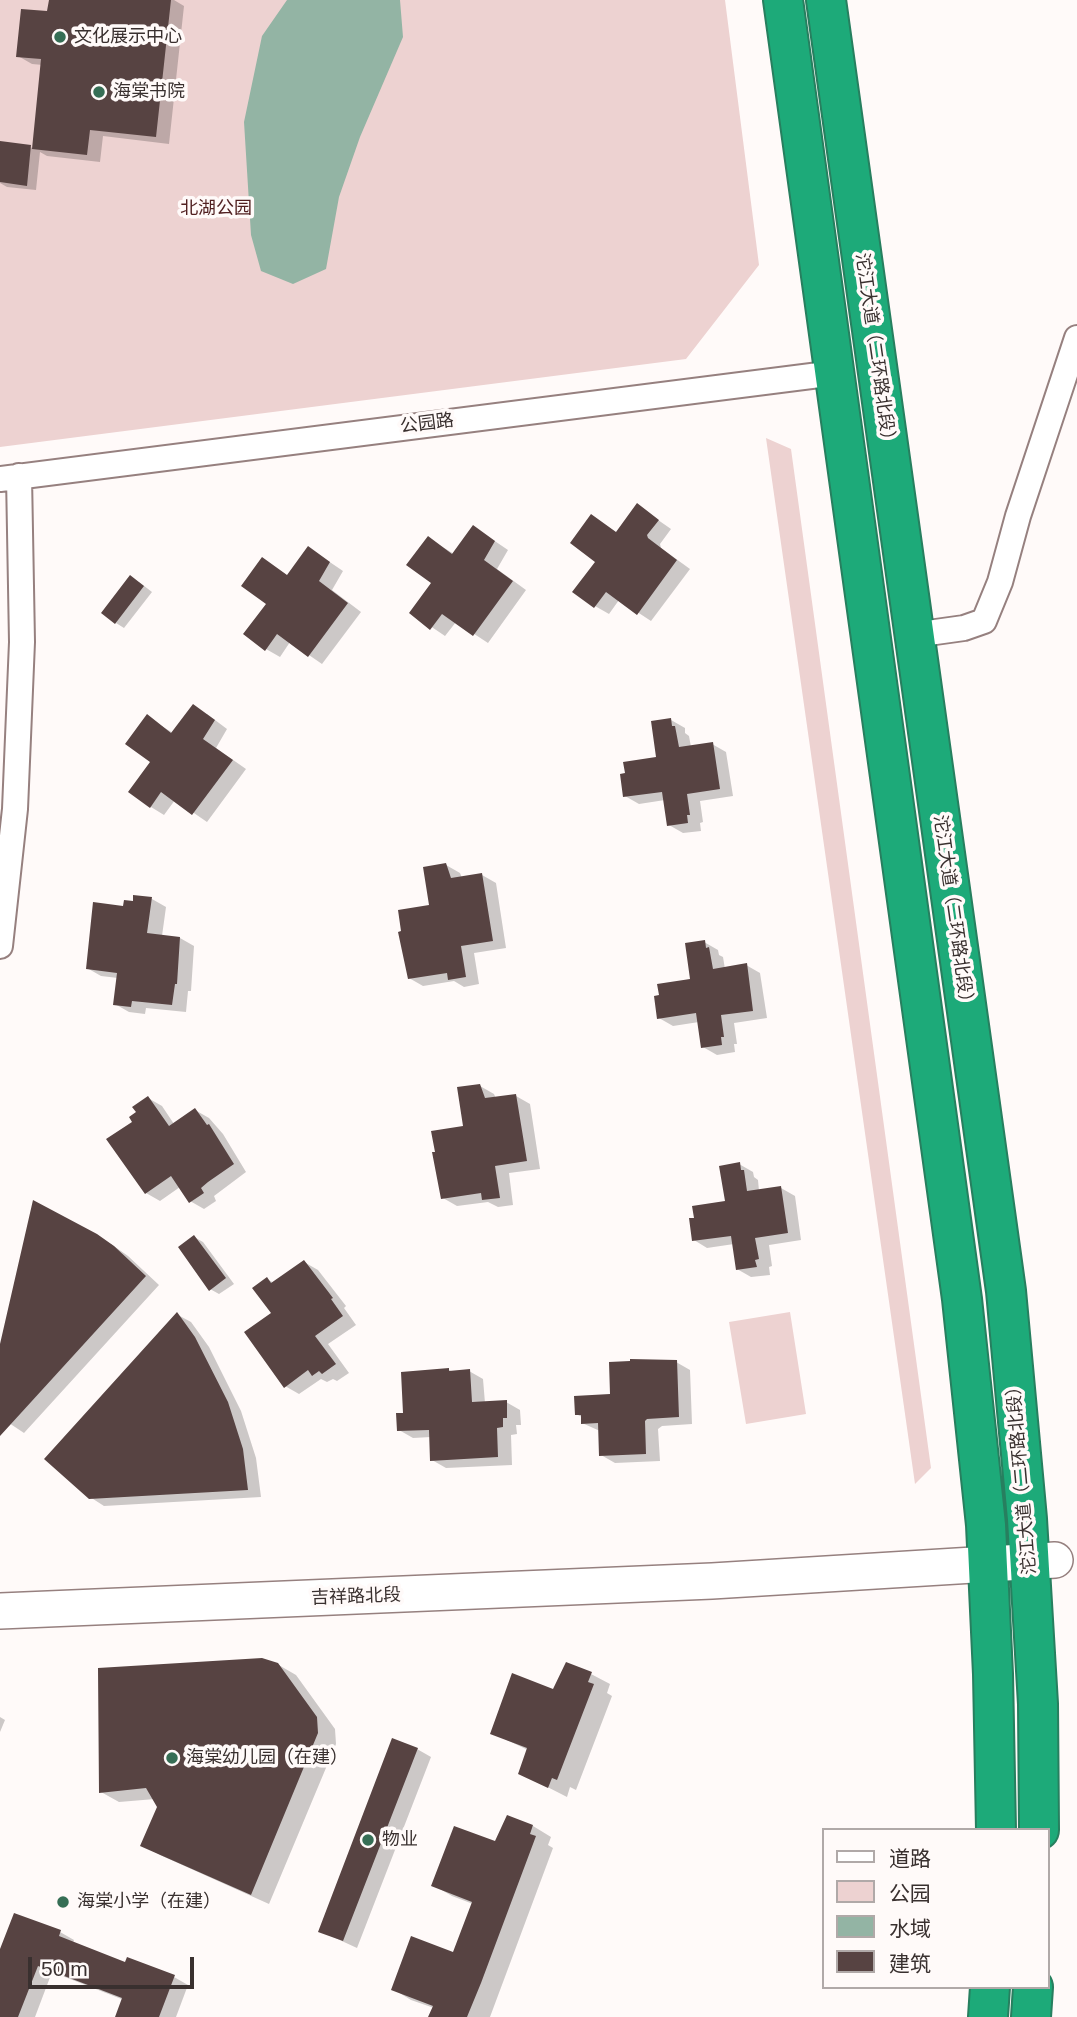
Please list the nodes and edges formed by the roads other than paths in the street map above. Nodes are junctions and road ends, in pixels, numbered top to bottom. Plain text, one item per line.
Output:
1 (783, 0) edge
2 (825, 0) edge
3 (1077, 338) edge
4 (835, 373) junction
5 (10, 478) edge
6 (914, 635) junction
7 (0, 946) edge
8 (1042, 1561) junction
9 (988, 1564) junction
10 (0, 1611) edge
11 (996, 1828) edge
12 (1039, 1828) edge
13 (990, 1989) edge
14 (1033, 1989) edge
15 (988, 2017) edge
16 (1031, 2017) edge

1 - 4 highway
2 - 6 highway, 沱江大道（二环路北段）
3 - 6 street
4 - 5 street, 公园路
4 - 9 highway
5 - 7 street, 公园路
6 - 8 highway, 沱江大道（二环路北段）
8 - 9 street, 吉祥路北段
8 - 12 highway, 沱江大道（二环路北段）
9 - 10 street, 吉祥路北段
9 - 11 highway
13 - 15 highway
14 - 16 highway

